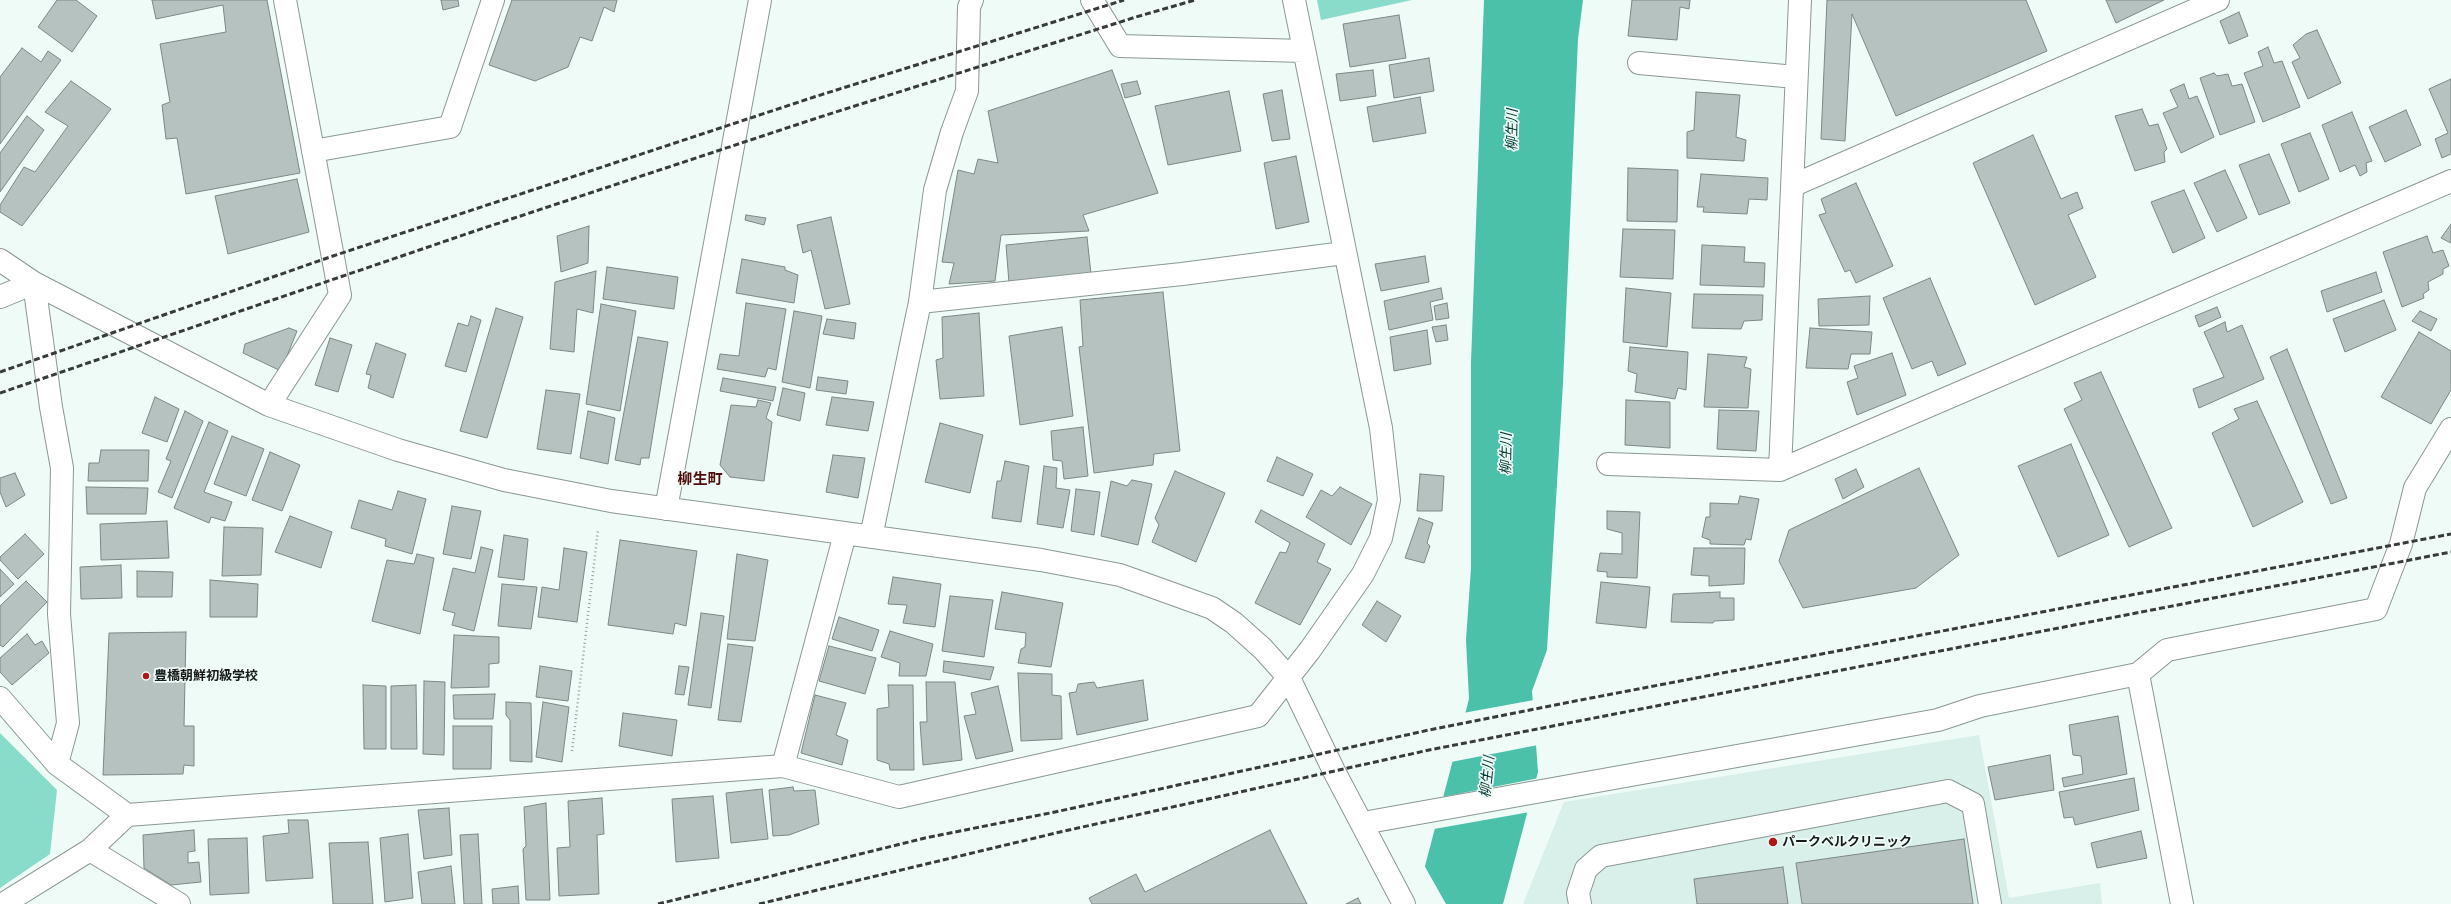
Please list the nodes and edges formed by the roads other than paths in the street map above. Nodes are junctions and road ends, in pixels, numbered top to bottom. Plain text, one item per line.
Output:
1 (285, 0) edge
2 (493, 0) edge
3 (760, 0) edge
4 (972, 0) edge
5 (1092, 0) edge
6 (1294, 0) edge
7 (1800, 0) edge
8 (2218, 0) edge
9 (1304, 51) junction
10 (1639, 63) dead end
11 (1796, 77) junction
12 (313, 151) junction
13 (2451, 181) edge
14 (1794, 185) junction
15 (1344, 253) junction
16 (0, 260) edge
17 (34, 283) junction
18 (0, 297) edge
19 (920, 302) junction
20 (269, 405) junction
21 (2451, 429) edge
22 (1608, 464) dead end
23 (1780, 470) junction
24 (666, 509) junction
25 (845, 534) junction
26 (871, 537) junction
27 (2138, 674) junction
28 (1289, 678) junction
29 (0, 698) edge
30 (57, 764) junction
31 (783, 766) junction
32 (127, 815) junction
33 (1362, 823) junction
34 (90, 850) junction
35 (3, 904) edge
36 (179, 904) edge
37 (1404, 904) edge
38 (1580, 904) edge
39 (1990, 904) edge
40 (2182, 904) edge

1 - 12 street
2 - 12 street
3 - 24 street
4 - 19 street
5 - 9 street
6 - 9 street
7 - 11 street
8 - 14 street
9 - 15 street
10 - 11 street
11 - 14 street
12 - 20 street
13 - 23 street
14 - 23 street
15 - 19 street
15 - 28 street
16 - 17 street
17 - 18 street
17 - 20 street
17 - 30 street
19 - 26 street
20 - 24 street
21 - 27 street
22 - 23 street
24 - 25 street
25 - 26 street
25 - 31 street
26 - 28 street
27 - 33 street
27 - 40 street
28 - 31 street
28 - 33 street
29 - 30 street
30 - 32 street
31 - 32 street
32 - 34 street
33 - 37 street
34 - 35 street
34 - 36 street
38 - 39 street

